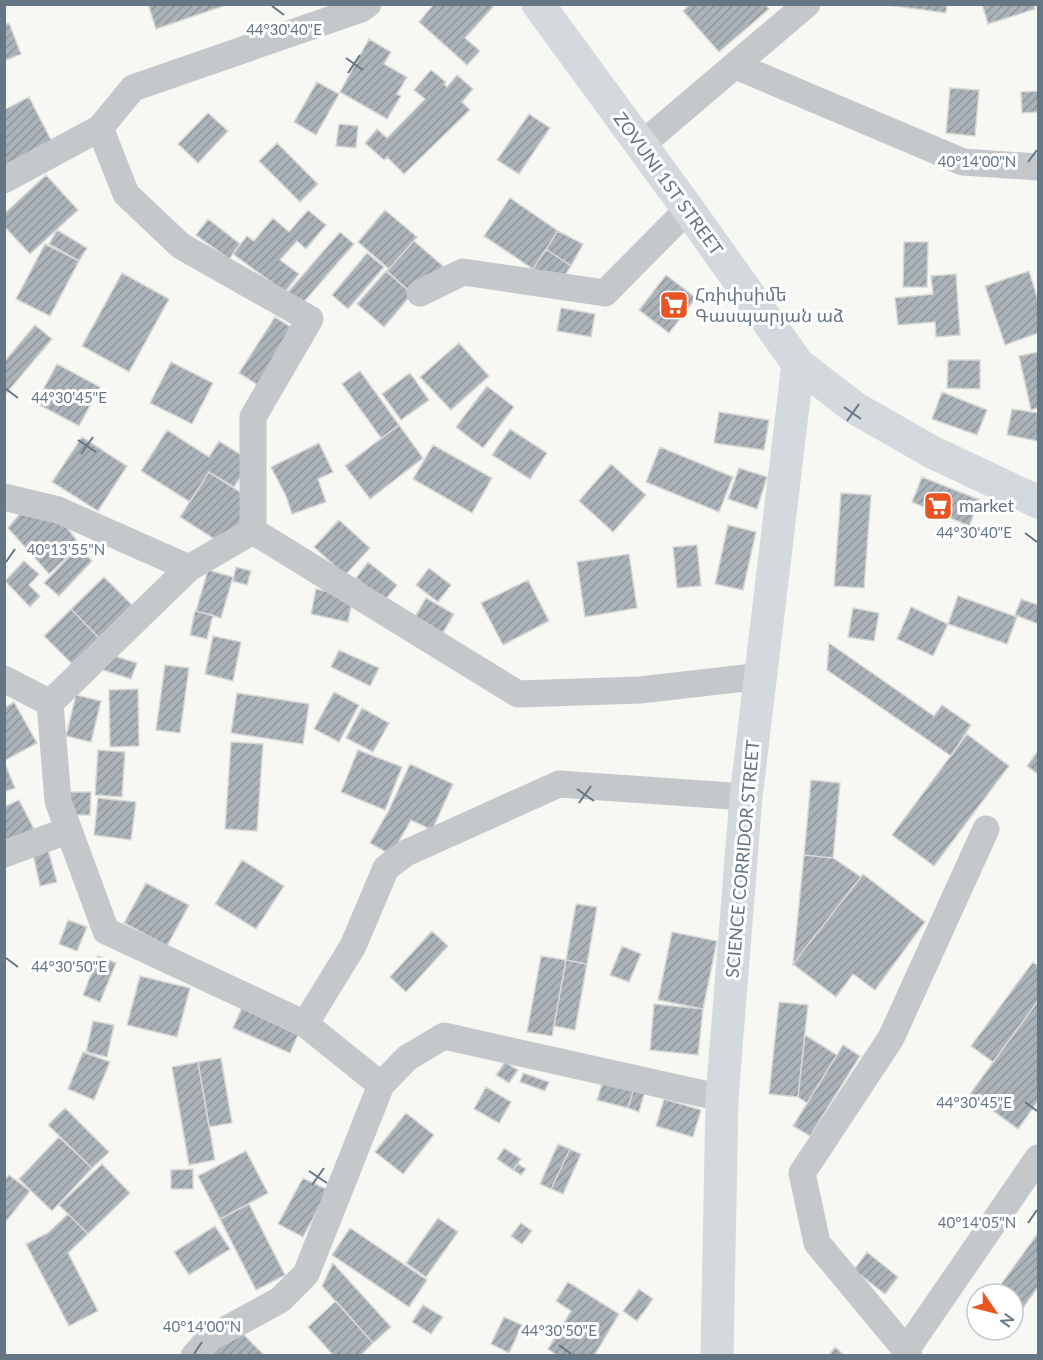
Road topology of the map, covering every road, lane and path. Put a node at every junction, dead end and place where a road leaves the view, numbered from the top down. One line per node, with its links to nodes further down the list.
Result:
1 (368, 4): 5 (street)
2 (538, 4): 6 (main road, ZOVUNI 1ST STREET)
3 (807, 4): 4 (street)
4 (736, 66): 6 (street); 7 (street)
5 (100, 128): 8 (street); 14 (street)
6 (640, 146): 9 (main road, ZOVUNI 1ST STREET)
7 (1038, 167)
8 (4, 180)
9 (688, 209): 10 (street); 11 (main road, ZOVUNI 1ST STREET)
10 (420, 294)
11 (798, 364): 13 (main road, ZOVUNI 1ST STREET); 16 (main road, SCIENCE CORRIDOR STREET)
12 (4, 497): 15 (street)
13 (1038, 502)
14 (253, 531): 15 (street); 16 (street)
15 (189, 568): 18 (street)
16 (762, 676): 19 (main road, SCIENCE CORRIDOR STREET)
17 (4, 679): 18 (street)
18 (50, 703): 21 (street)
19 (746, 797): 23 (street); 25 (main road, SCIENCE CORRIDOR STREET)
20 (986, 829): 27 (street)
21 (69, 830): 22 (street); 23 (street)
22 (4, 854)
23 (305, 1024): 24 (street)
24 (381, 1085): 25 (street); 28 (street)
25 (722, 1098): 29 (main road, SCIENCE CORRIDOR STREET)
26 (1038, 1158): 27 (street)
27 (907, 1353)
28 (194, 1356)
29 (717, 1356)

